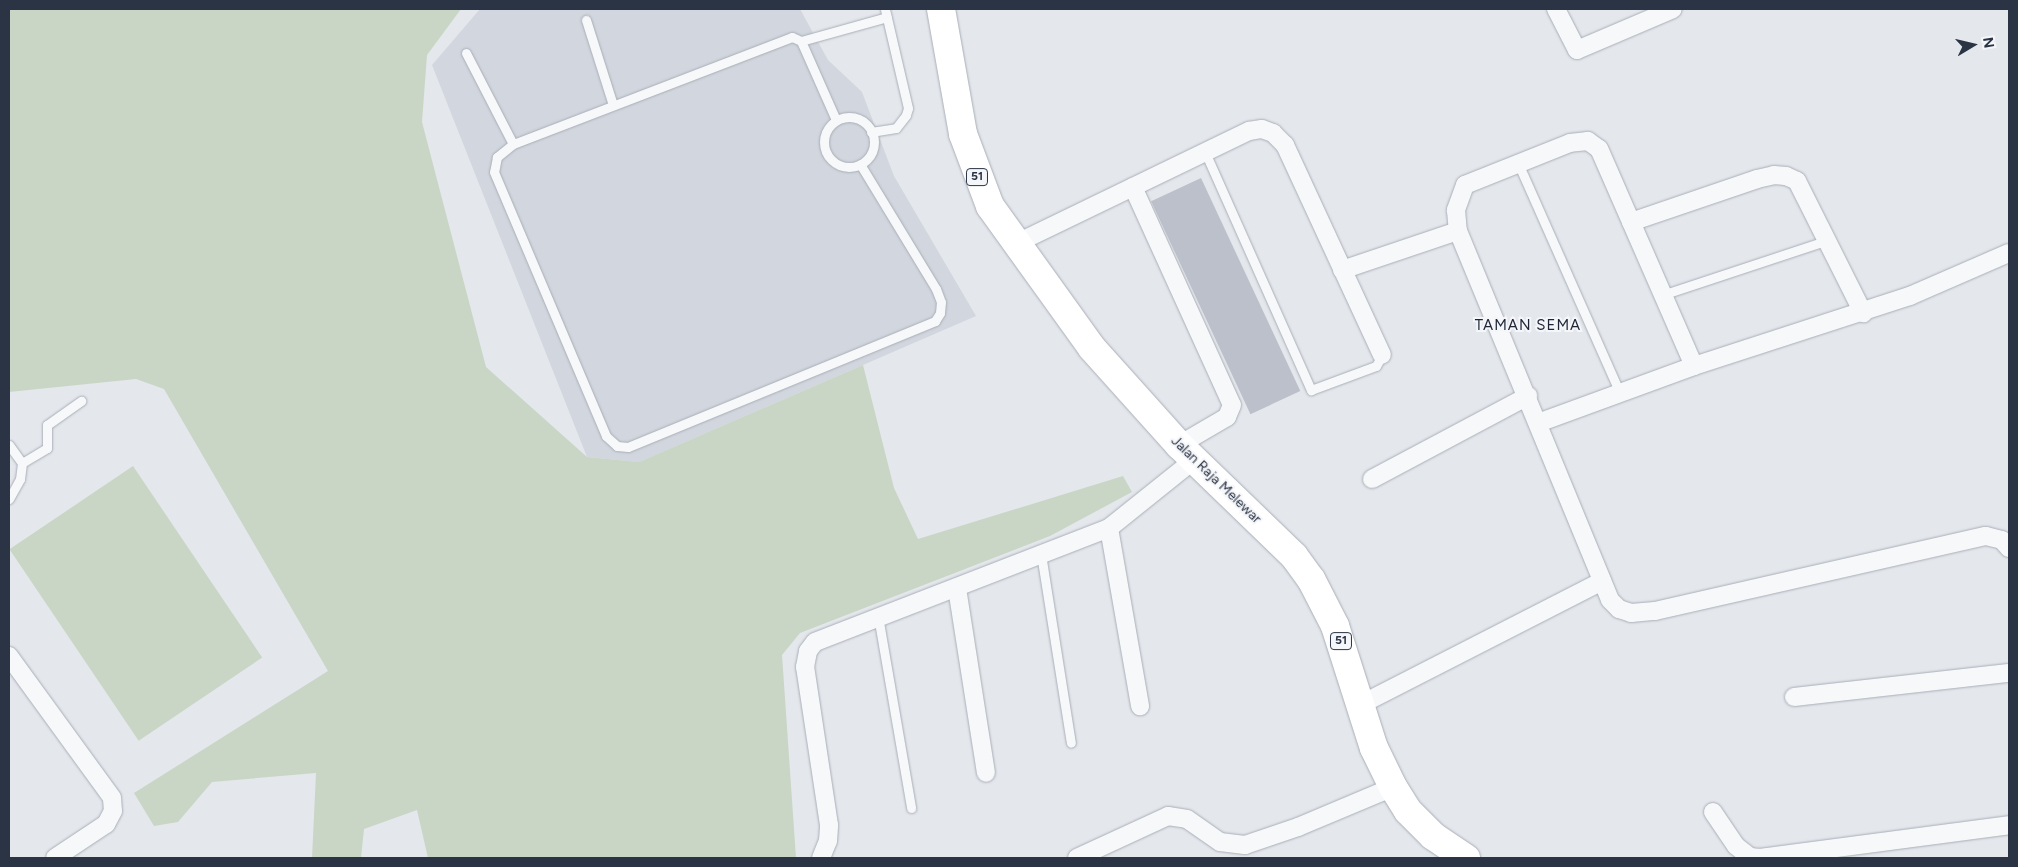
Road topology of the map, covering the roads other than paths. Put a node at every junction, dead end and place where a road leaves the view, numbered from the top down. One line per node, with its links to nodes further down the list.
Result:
1 (941, 9): 9 (highway, Jalan Raja Melewar / 51)
2 (958, 9): 9 (highway, Jalan Raja Melewar / 51)
3 (1556, 9): 4 (street)
4 (1673, 9)
5 (886, 13): 7 (lane); 12 (lane)
6 (586, 20): 10 (lane)
7 (801, 42): 10 (lane); 11 (lane)
8 (466, 54): 13 (lane)
9 (959, 101): 21 (highway, Jalan Raja Melewar / 51)
10 (613, 106): 13 (lane)
11 (836, 120): 12 (lane); 16 (lane)
12 (872, 132): 16 (lane)
13 (513, 144): 16 (lane)
14 (1205, 152): 17 (street); 23 (street); 26 (lane)
15 (1518, 162): 18 (street); 19 (street); 28 (lane)
16 (860, 164)
17 (1133, 187): 21 (street); 33 (street)
18 (1631, 222): 20 (street); 24 (street)
19 (1458, 231): 23 (street); 29 (street)
20 (1828, 240): 24 (lane); 25 (street)
21 (1015, 244): 33 (highway, Jalan Raja Melewar / 51)
22 (2009, 253): 25 (street)
23 (1342, 270): 26 (street)
24 (1662, 296): 27 (street)
25 (1863, 313): 27 (street)
26 (1382, 355)
27 (1694, 366): 28 (street)
28 (1620, 393): 31 (street)
29 (1528, 396): 31 (street); 35 (street)
30 (81, 401): 34 (lane)
31 (1538, 423): 40 (street)
32 (9, 445): 34 (lane)
33 (1186, 452): 37 (street); 46 (highway, Jalan Raja Melewar / 51)
34 (22, 463): 36 (lane)
35 (1372, 478)
36 (9, 499)
37 (1109, 528): 39 (street); 47 (street)
38 (2009, 548): 40 (street)
39 (1041, 554): 41 (street); 48 (lane)
40 (1602, 581): 46 (street)
41 (957, 588): 42 (street); 49 (street)
42 (878, 616): 51 (lane); 55 (street)
43 (9, 656): 54 (street)
44 (2009, 673): 45 (street)
45 (1794, 697)
46 (1360, 705): 50 (highway, Jalan Raja Melewar / 51)
47 (1140, 706)
48 (1071, 743)
49 (986, 773)
50 (1393, 787): 56 (street); 57 (highway, Jalan Raja Melewar / 51)
51 (911, 808)
52 (1713, 812): 53 (street)
53 (2009, 825)
54 (55, 858)
55 (820, 858)
56 (1076, 858)
57 (1466, 858)

